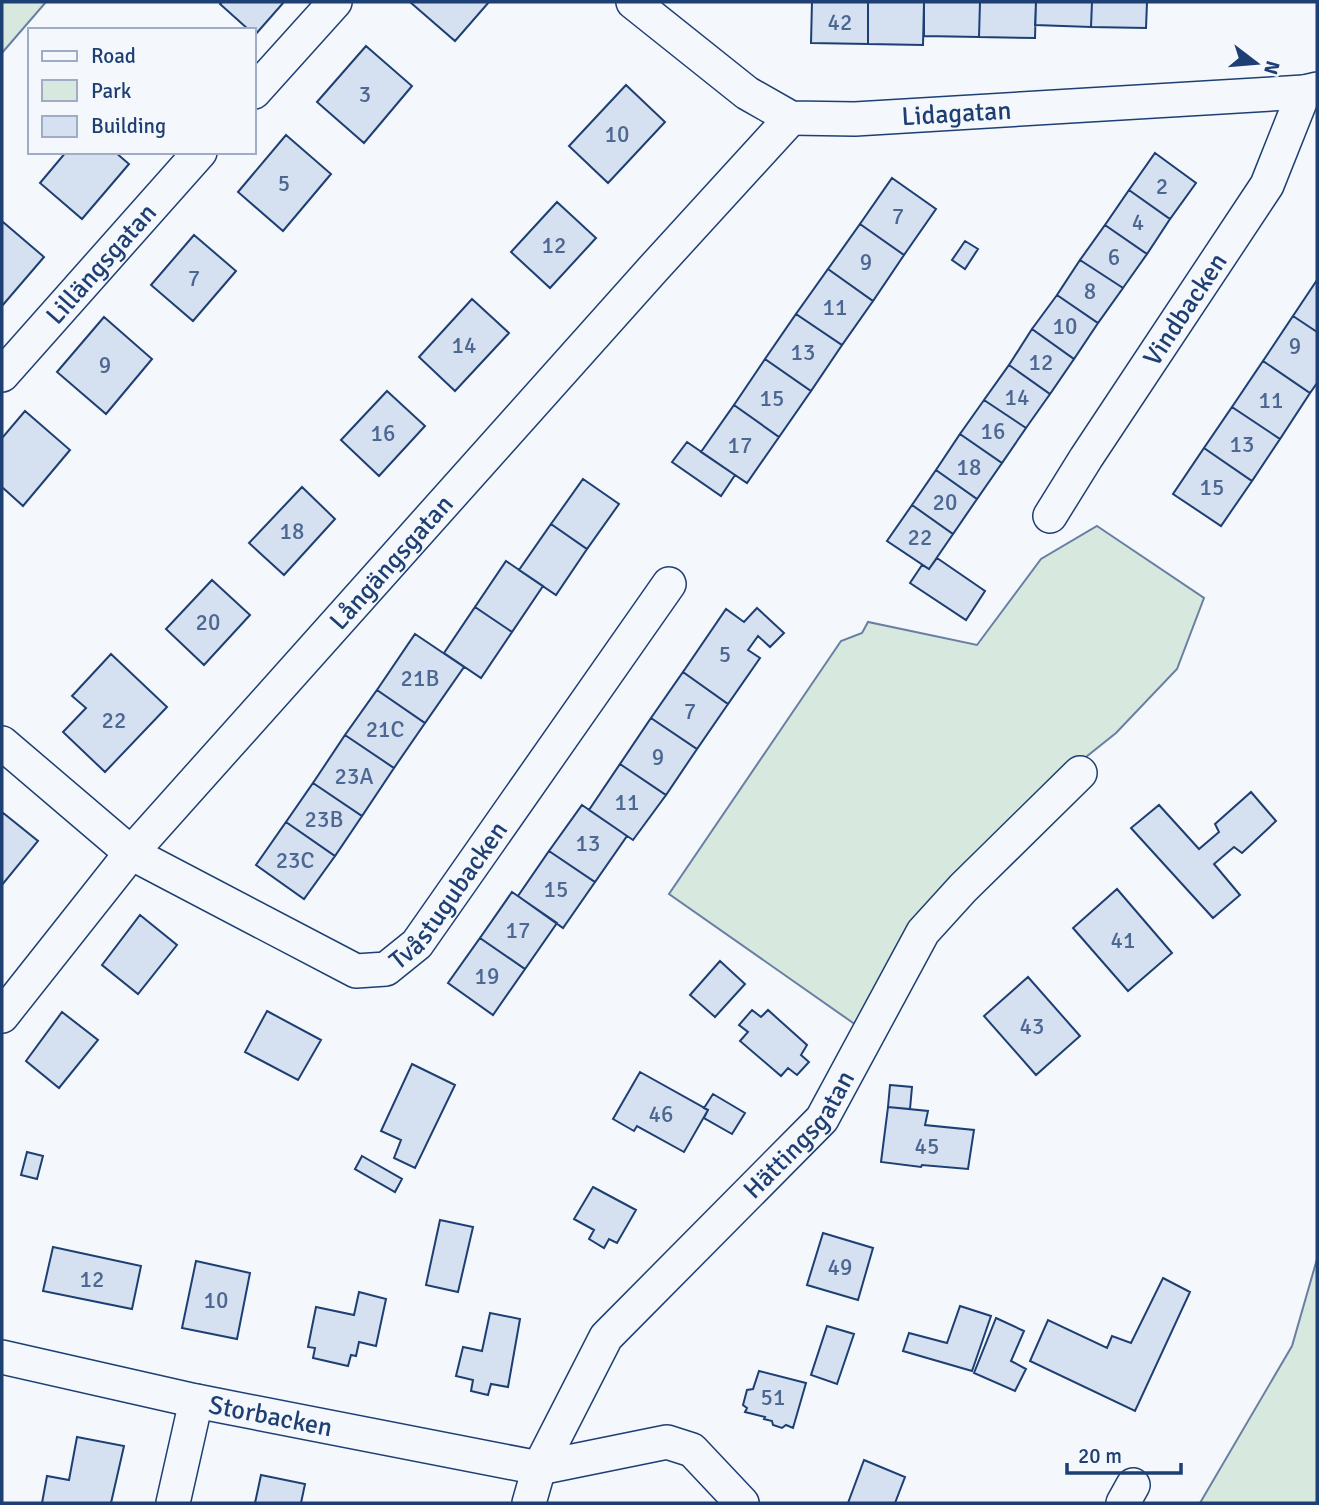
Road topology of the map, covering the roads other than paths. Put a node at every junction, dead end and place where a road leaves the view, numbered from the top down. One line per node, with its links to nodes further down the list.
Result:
1 (335, 2): 3 (street)
2 (633, 2): 5 (street, Lidagatan)
3 (256, 90)
4 (1311, 91): 5 (street, Lidagatan); 8 (street, Vindbacken)
5 (791, 118): 12 (street, Långängsgatan)
6 (198, 154): 7 (street, Lillängsgatan)
7 (2, 375)
8 (1050, 516)
9 (669, 584): 12 (street, Tvåstugubacken)
10 (2, 743): 12 (street, Tvåstugubacken)
11 (1080, 773): 16 (street, Hättingsgatan)
12 (131, 853): 13 (street, Långängsgatan)
13 (2, 1016)
14 (2, 1357): 15 (street, Storbacken)
15 (196, 1401): 16 (street, Storbacken); 17 (street)
16 (540, 1468): 18 (street, Hättingsgatan); 19 (street)
17 (173, 1503)
18 (529, 1503)
19 (742, 1503)

